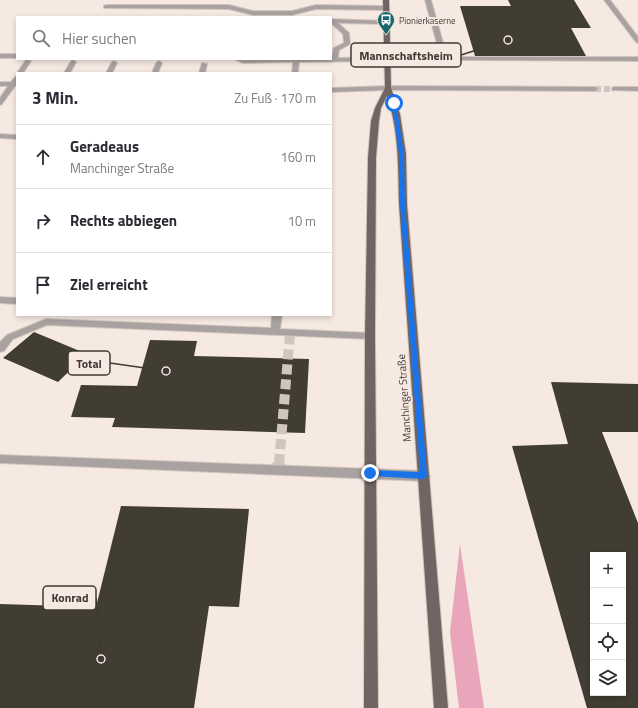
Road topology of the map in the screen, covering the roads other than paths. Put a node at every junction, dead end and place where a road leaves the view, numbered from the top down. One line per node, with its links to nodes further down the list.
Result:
1 (386, 0): 5 (main road, Manchinger Straße)
2 (428, 0): 11 (street)
3 (607, 0): 8 (street)
4 (106, 7): 5 (street)
5 (385, 8): 7 (main road, Manchinger Straße)
6 (332, 21): 7 (street); 14 (street)
7 (385, 22): 15 (main road, Manchinger Straße)
8 (638, 41)
9 (0, 56): 10 (street)
10 (16, 56)
11 (638, 59)
12 (267, 60): 13 (street)
13 (296, 60): 14 (street); 26 (street)
14 (335, 60): 15 (street)
15 (388, 60): 29 (main road, Manchinger Straße)
16 (28, 61): 21 (street)
17 (73, 62): 22 (street)
18 (114, 63): 23 (street)
19 (159, 63): 24 (street)
20 (204, 64): 25 (street)
21 (21, 72)
22 (68, 72)
23 (110, 72)
24 (155, 72)
25 (202, 72)
26 (295, 72)
27 (16, 82): 28 (street); 34 (street)
28 (0, 84)
29 (388, 88): 30 (street); 33 (street); 41 (main road, Manchinger Straße); 45 (main road, Manchinger Straße)
30 (595, 89)
31 (614, 89): 32 (street)
32 (638, 89)
33 (332, 90)
34 (0, 103)
35 (0, 136): 36 (street)
36 (16, 137)
37 (0, 300): 38 (street)
38 (16, 301)
39 (277, 316): 40 (street)
40 (275, 333): 41 (street); 42 (street)
41 (370, 336): 44 (main road, Manchinger Straße)
42 (0, 350)
43 (0, 459): 44 (street)
44 (370, 473): 45 (street); 46 (main road, Manchinger Straße)
45 (424, 476): 47 (main road, Manchinger Straße)
46 (370, 708)
47 (441, 708)

